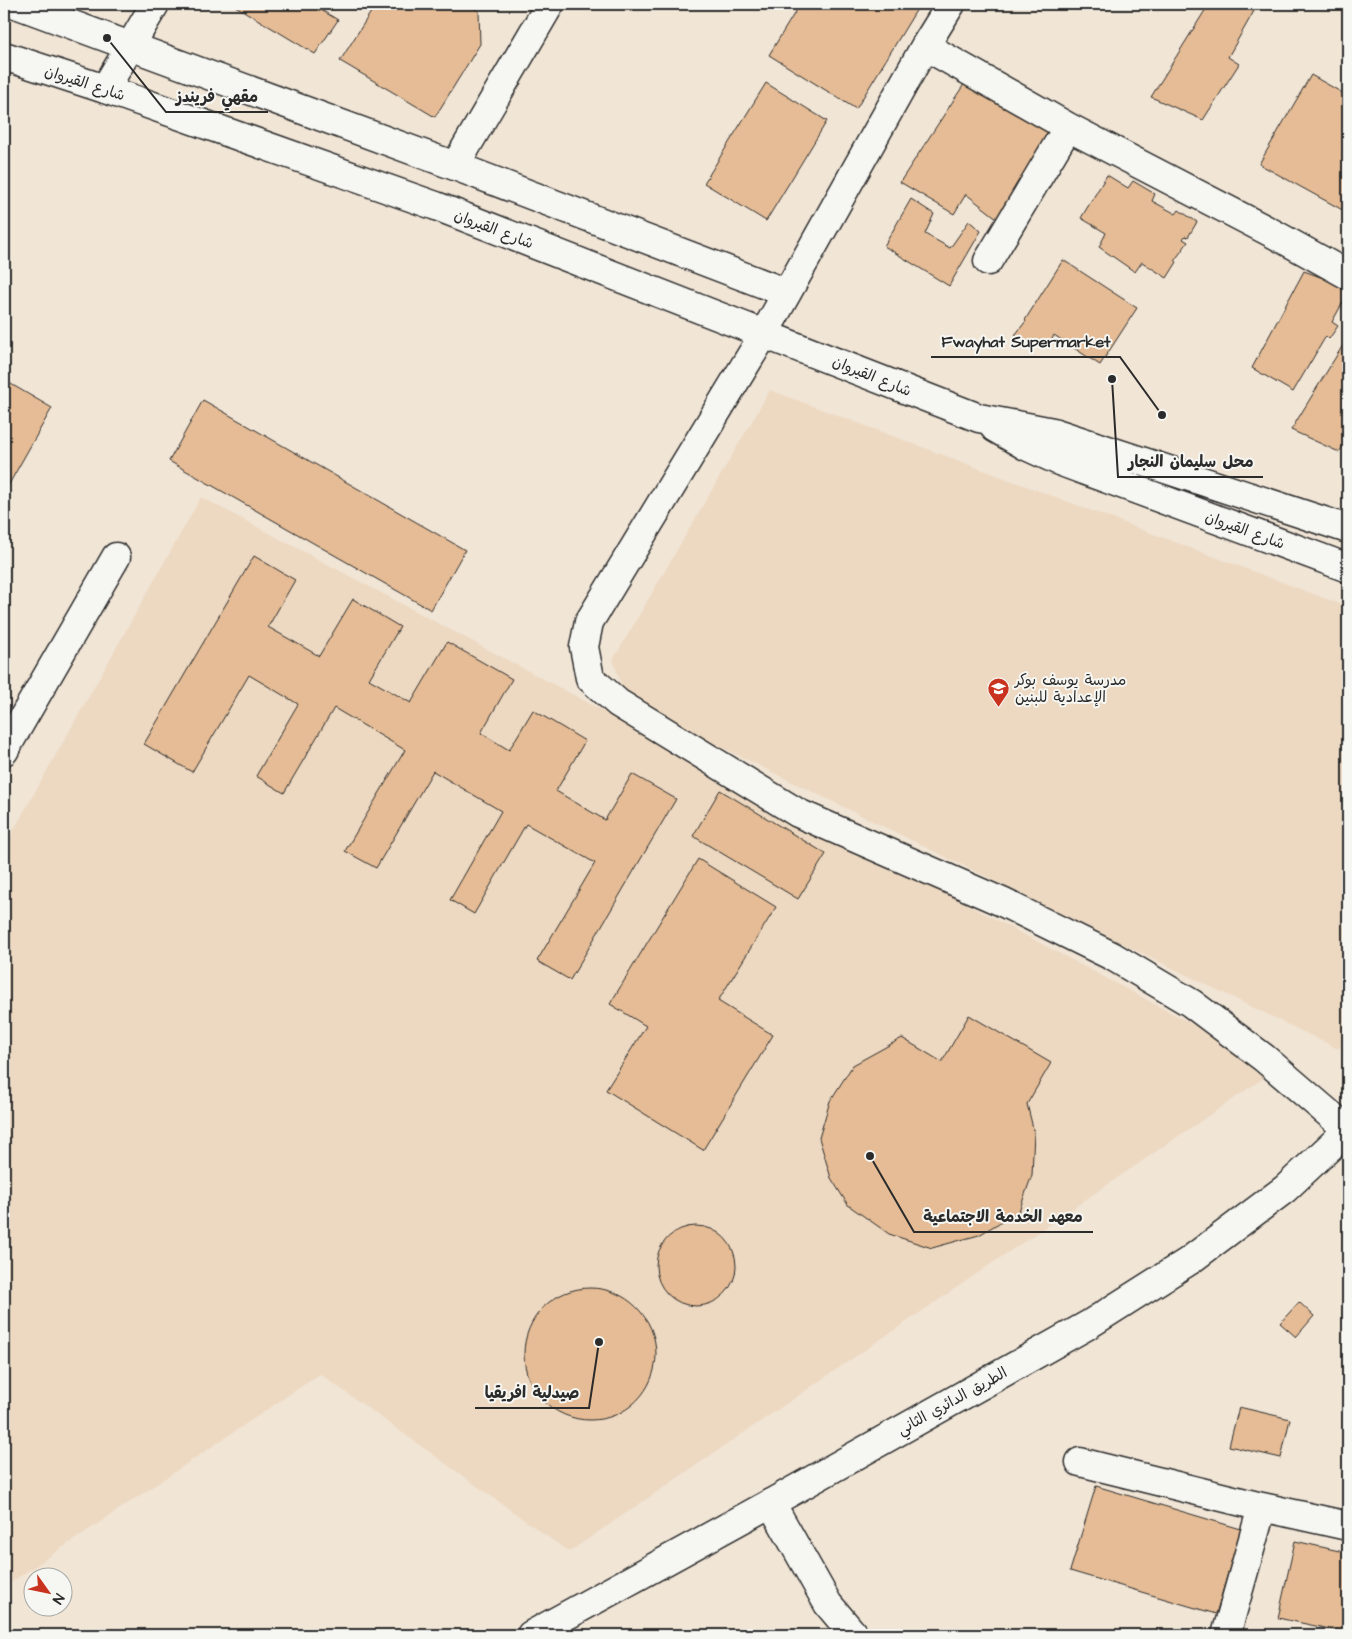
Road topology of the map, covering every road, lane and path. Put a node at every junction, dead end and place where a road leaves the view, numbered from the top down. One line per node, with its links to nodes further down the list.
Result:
1 (16, 4): 5 (street)
2 (155, 4): 5 (street)
3 (550, 4): 10 (street)
4 (951, 4): 6 (street)
5 (130, 46): 8 (street); 10 (street)
6 (925, 46): 9 (street); 13 (street)
7 (4, 56): 8 (street, شارع القيروان)
8 (105, 88): 14 (street, شارع القيروان)
9 (1068, 127): 11 (street); 12 (street)
10 (454, 166): 13 (street)
11 (988, 261)
12 (1348, 275)
13 (787, 293): 14 (street)
14 (764, 334): 15 (street, شارع القيروان); 20 (street)
15 (979, 418): 16 (street, شارع القيروان); 18 (street, شارع القيروان)
16 (1348, 529)
17 (116, 557): 19 (street)
18 (1348, 568)
19 (4, 751)
20 (1348, 1130): 22 (street, الطريق الدائري الثاني)
21 (1080, 1462): 23 (street)
22 (771, 1503): 25 (street, الطريق الدائري الثاني); 26 (street)
23 (1262, 1507): 24 (street); 27 (street)
24 (1348, 1526)
25 (531, 1635)
26 (854, 1635)
27 (1226, 1635)

